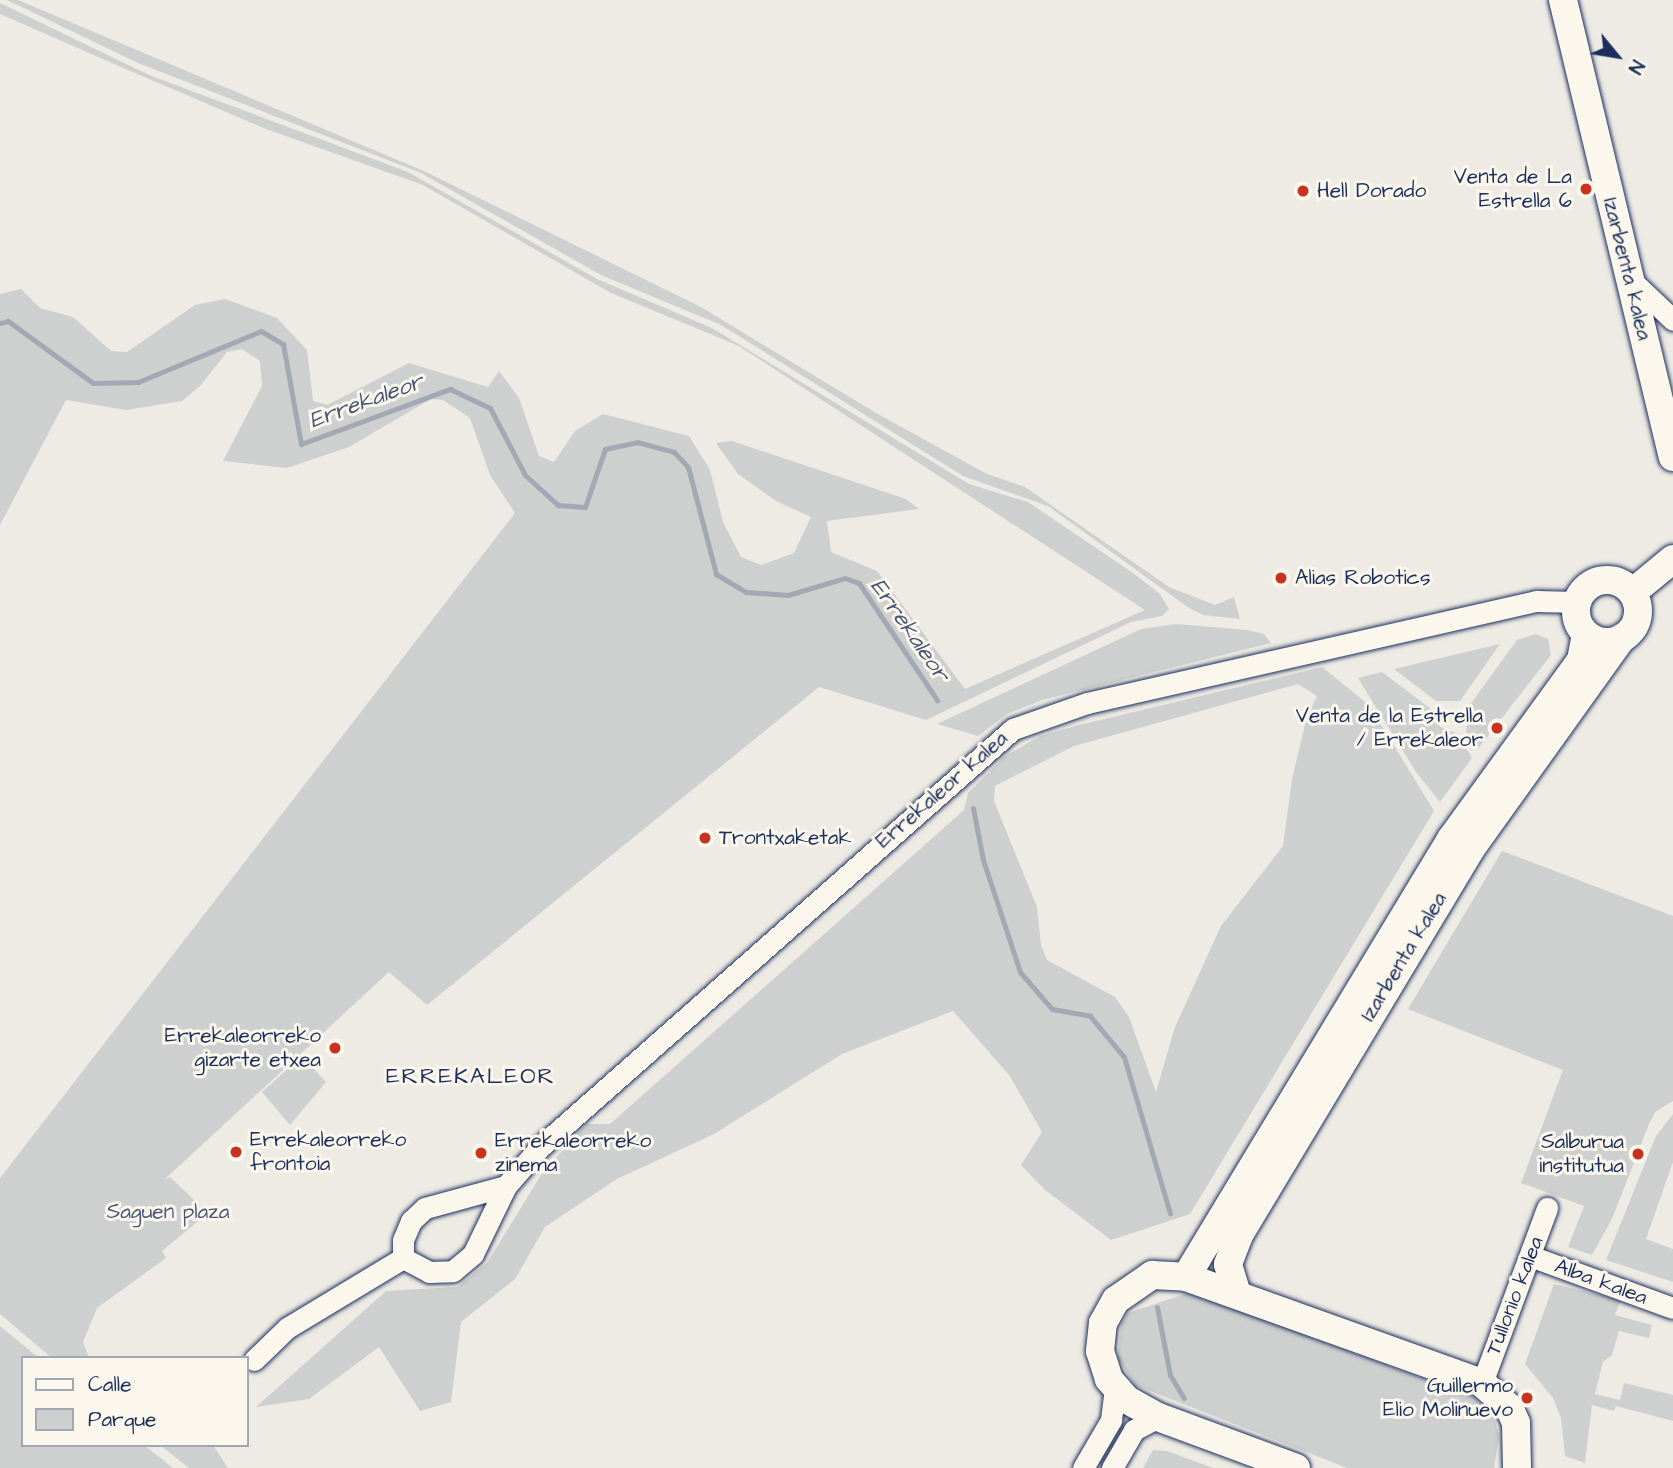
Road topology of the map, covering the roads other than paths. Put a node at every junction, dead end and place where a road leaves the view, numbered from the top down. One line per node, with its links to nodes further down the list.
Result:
1 (1563, 0): 2 (main road, Izarbenta kalea)
2 (1630, 279): 3 (street); 4 (main road, Izarbenta kalea)
3 (1673, 320)
4 (1673, 456)
5 (1673, 559): 6 (main road)
6 (1633, 592): 7 (main road); 9 (main road)
7 (1577, 602): 8 (main road); 10 (street, Errekaleor kalea)
8 (1586, 634): 9 (main road); 14 (main road, Izarbenta kalea)
9 (1622, 638): 15 (main road, Izarbenta kalea)
10 (506, 1186): 13 (street); 13 (street, Errekaleor kalea)
11 (1547, 1209): 12 (street, Tullonio kalea)
12 (1530, 1256): 16 (street, Alba kalea); 18 (street, Tullonio kalea)
13 (403, 1258): 17 (street)
14 (1186, 1277): 15 (main road); 19 (main road)
15 (1237, 1294): 18 (main road)
16 (1673, 1308)
17 (254, 1360)
18 (1482, 1383): 24 (main road)
19 (1115, 1389): 20 (main road); 21 (street)
20 (1158, 1417): 22 (street); 23 (main road)
21 (1083, 1468)
22 (1112, 1468)
23 (1296, 1468)
24 (1517, 1468)

